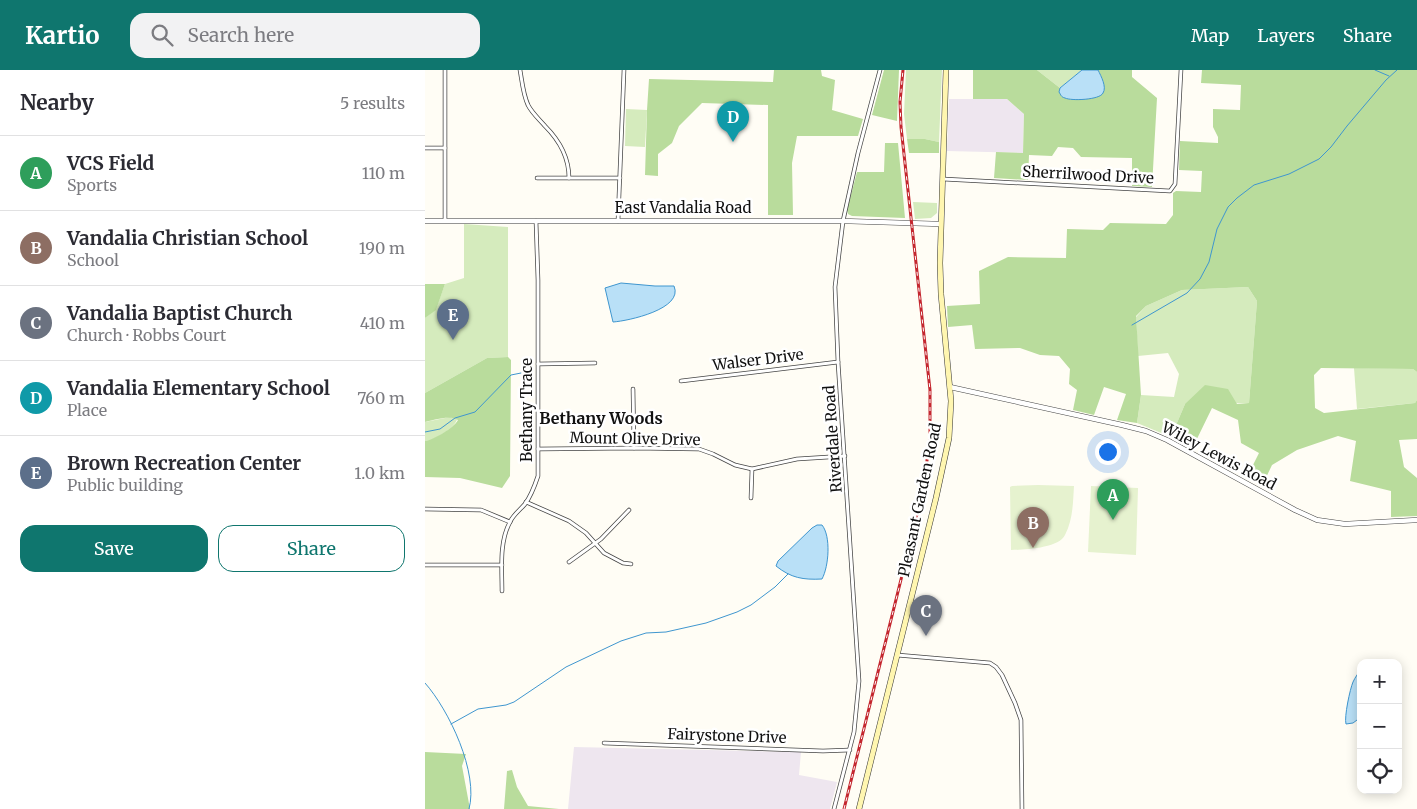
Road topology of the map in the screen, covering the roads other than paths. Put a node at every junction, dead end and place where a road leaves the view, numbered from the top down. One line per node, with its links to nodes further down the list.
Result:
1 (445, 70): 8 (street)
2 (520, 70): 10 (street)
3 (624, 70): 11 (street)
4 (881, 70): 17 (street, Riverdale Road)
5 (946, 70): 12 (main road, Pleasant Garden Road)
6 (1181, 70): 12 (street, Sherrilwood Drive)
7 (425, 148): 8 (street)
8 (445, 148): 14 (street)
9 (537, 178): 10 (street)
10 (569, 178): 11 (street)
11 (619, 178): 16 (street)
12 (943, 180): 18 (main road, Pleasant Garden Road)
13 (425, 220): 14 (street, East Vandalia Road)
14 (445, 220): 15 (street, East Vandalia Road)
15 (536, 220): 16 (street, East Vandalia Road); 21 (street, Bethany Trace)
16 (618, 220): 17 (street, East Vandalia Road)
17 (843, 220): 18 (street, East Vandalia Road); 19 (street, Riverdale Road)
18 (941, 224): 23 (main road, Pleasant Garden Road)
19 (838, 362): 22 (street, Walser Drive); 27 (street, Riverdale Road)
20 (595, 363): 21 (street)
21 (538, 364): 26 (street, Bethany Trace)
22 (681, 381)
23 (950, 387): 33 (street, Wiley Lewis Road); 41 (main road, Pleasant Garden Road)
24 (633, 389): 25 (street)
25 (634, 448): 26 (street, Mount Olive Drive); 28 (street, Mount Olive Drive)
26 (538, 449): 30 (street, Bethany Trace)
27 (845, 456): 28 (street, Mount Olive Drive); 43 (street, Riverdale Road)
28 (752, 469): 29 (street)
29 (751, 498)
30 (526, 502): 34 (street, Bethany Trace); 35 (street)
31 (425, 509): 34 (street)
32 (629, 510): 35 (street)
33 (1417, 520)
34 (510, 522): 39 (street, Bethany Trace)
35 (595, 544): 36 (street); 37 (street)
36 (569, 562)
37 (631, 564)
38 (425, 565): 39 (street)
39 (502, 565): 40 (street, Bethany Trace)
40 (502, 591)
41 (897, 655): 45 (main road, Pleasant Garden Road); 46 (street)
42 (604, 743): 43 (street, Fairystone Drive)
43 (850, 750): 44 (street, Riverdale Road)
44 (834, 809)
45 (859, 809)
46 (1022, 809)

